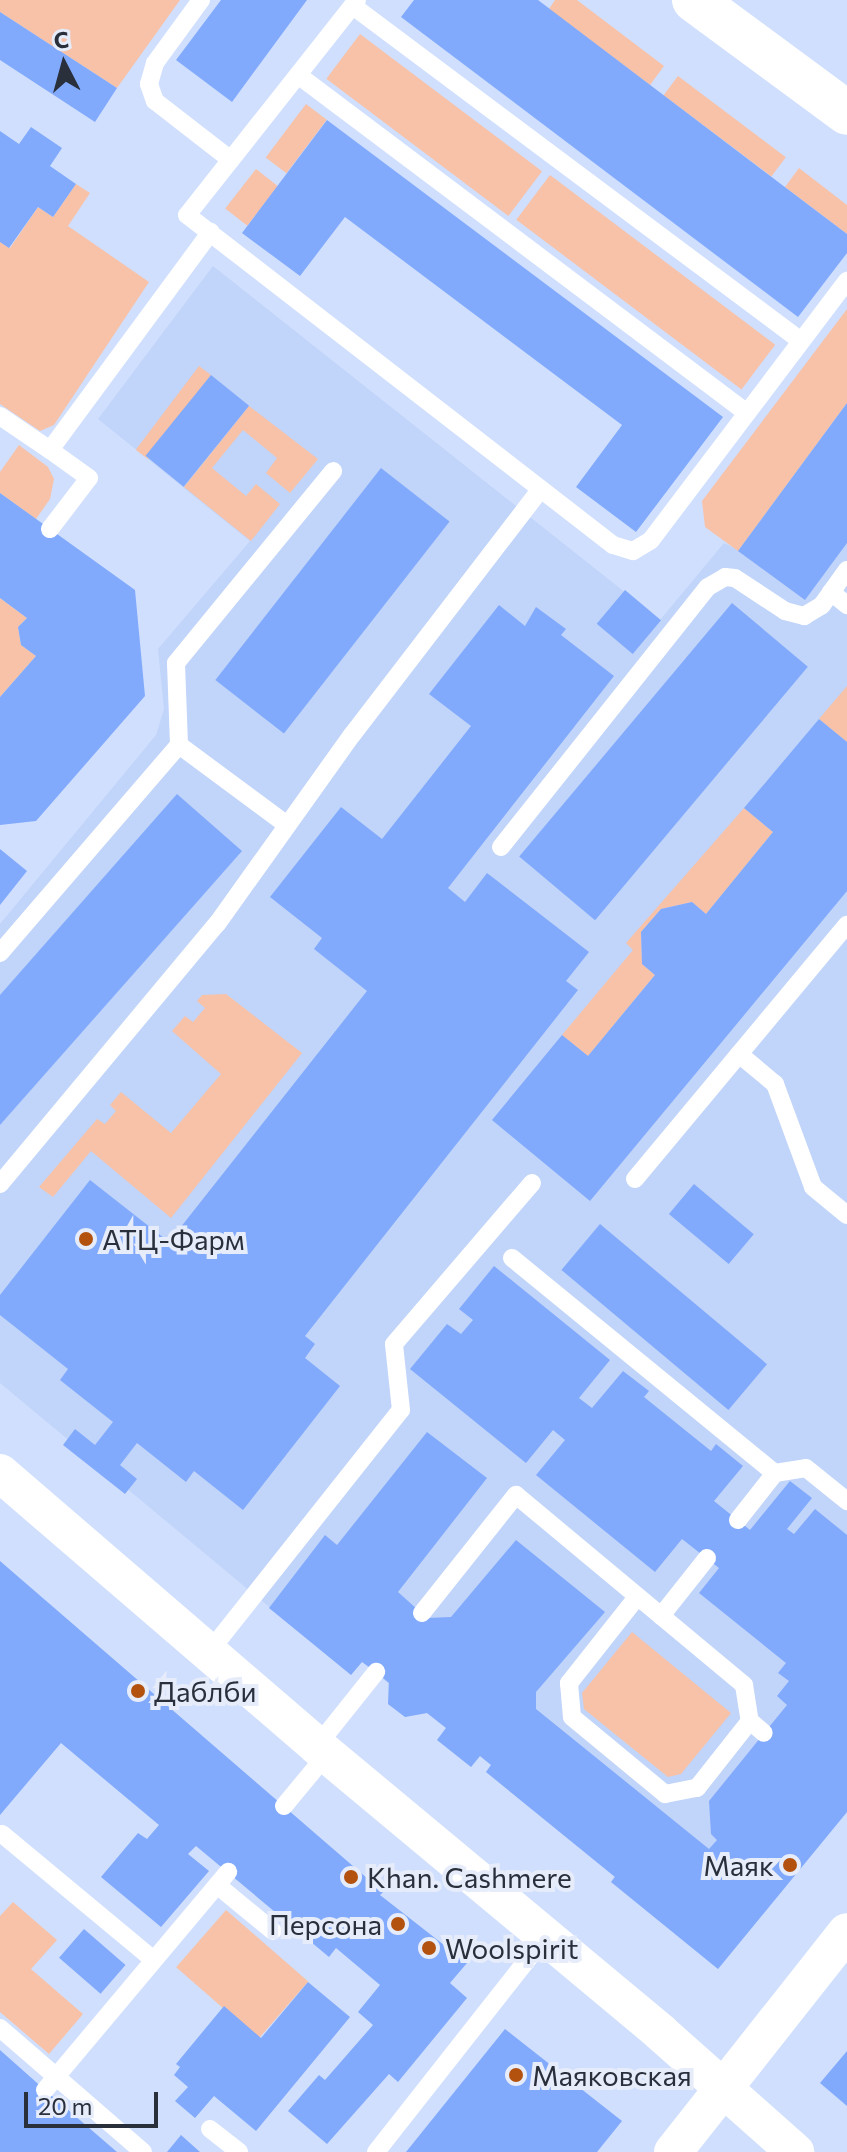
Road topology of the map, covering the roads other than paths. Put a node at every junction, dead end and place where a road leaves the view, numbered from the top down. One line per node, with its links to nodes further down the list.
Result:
1 (201, 0): 6 (lane)
2 (694, 0): 5 (street)
3 (355, 3): 4 (lane); 9 (lane)
4 (298, 75): 6 (lane); 10 (lane)
5 (847, 113)
6 (231, 160): 7 (lane)
7 (211, 232): 12 (lane); 14 (lane)
8 (847, 281): 9 (lane)
9 (801, 341): 10 (lane)
10 (747, 413): 14 (lane)
11 (0, 416): 12 (lane)
12 (50, 450): 15 (lane)
13 (333, 471): 19 (lane)
14 (541, 489): 20 (lane)
15 (50, 529)
16 (847, 570): 17 (lane)
17 (831, 592): 18 (lane); 21 (lane)
18 (847, 605)
19 (179, 745): 20 (lane); 23 (lane)
20 (287, 825): 27 (lane)
21 (501, 847)
22 (847, 925): 24 (lane)
23 (0, 953)
24 (739, 1054): 25 (lane); 28 (lane)
25 (635, 1179)
26 (532, 1183): 38 (lane)
27 (0, 1184)
28 (847, 1215)
29 (512, 1258): 30 (lane)
30 (775, 1473): 32 (lane); 33 (lane)
31 (3, 1480): 38 (street)
32 (847, 1501)
33 (738, 1520)
34 (707, 1558): 37 (lane)
35 (637, 1597): 36 (lane); 37 (lane); 37 (lane)
36 (422, 1613)
37 (661, 1616)
38 (209, 1652): 40 (street)
39 (376, 1672): 40 (lane)
40 (322, 1750): 41 (lane); 45 (street)
41 (284, 1806)
42 (2, 1834): 46 (lane)
43 (273, 1931): 46 (lane)
44 (847, 1932): 49 (street)
45 (546, 1936): 49 (street); 53 (lane)
46 (154, 1960): 48 (lane)
47 (0, 2028): 48 (lane)
48 (51, 2083): 51 (lane)
49 (724, 2090): 54 (street); 55 (street)
50 (210, 2129): 52 (lane)
51 (143, 2152)
52 (239, 2152)
53 (376, 2152)
54 (673, 2152)
55 (795, 2152)

